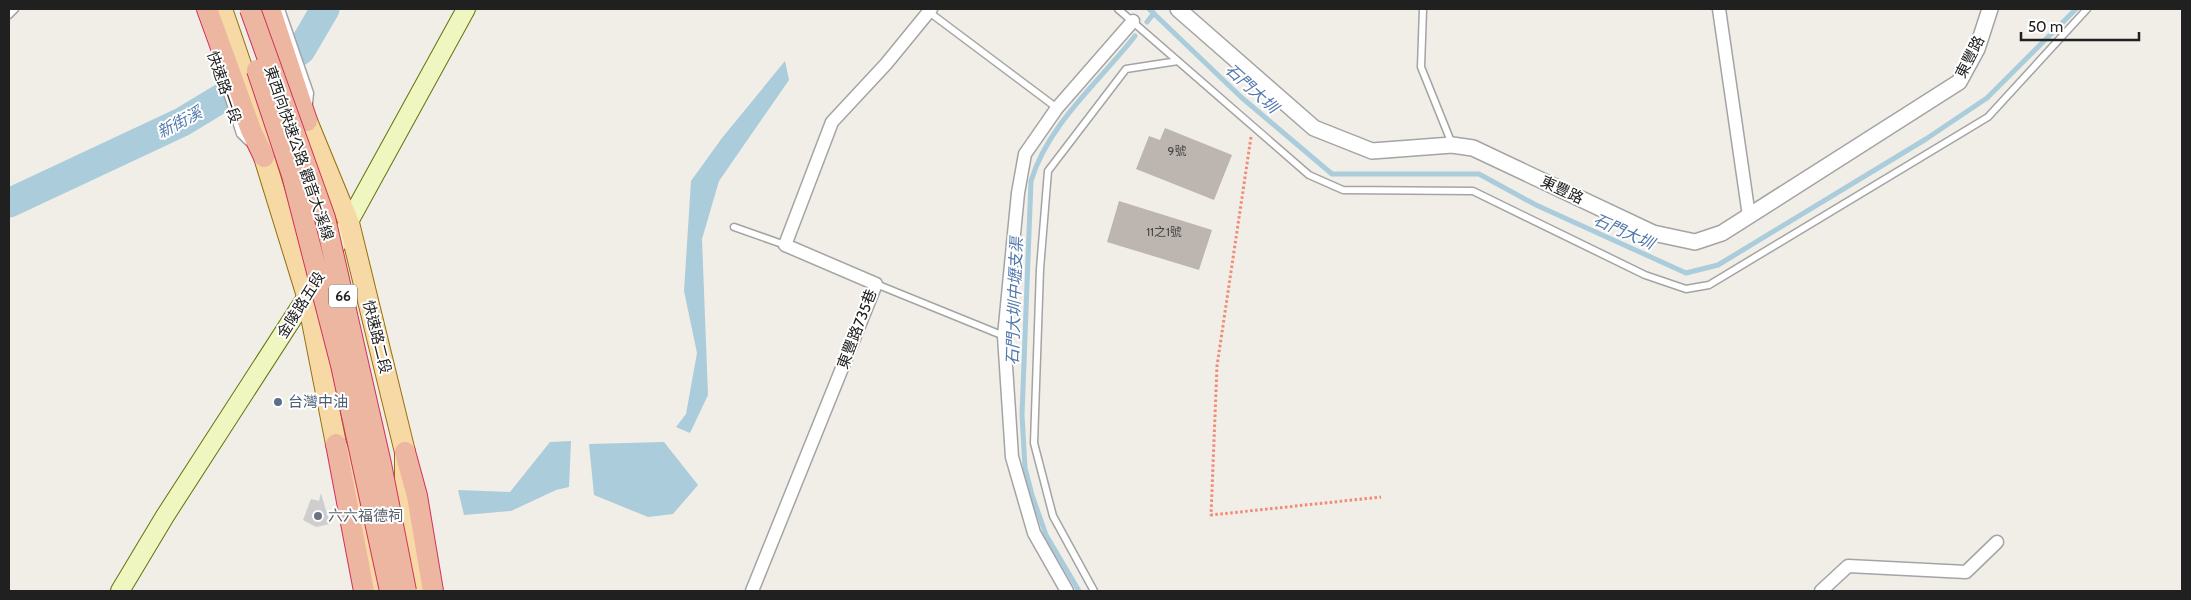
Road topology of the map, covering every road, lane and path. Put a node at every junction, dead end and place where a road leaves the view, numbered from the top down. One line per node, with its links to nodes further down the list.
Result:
1 (15, 9): 17 (lane)
2 (207, 9): 21 (highway)
3 (222, 9): 21 (main road, 快速路一段)
4 (237, 9): 43 (highway, 東西向快速公路 觀音大溪線 / 66, bridge)
5 (250, 9): 44 (highway, 東西向快速公路 觀音大溪線 / 66, bridge)
6 (260, 9): 19 (main road)
7 (270, 9): 19 (highway)
8 (281, 9): 19 (lane)
9 (466, 9): 28 (main road, 金陵路五段)
10 (1118, 9): 18 (lane)
11 (1178, 9): 25 (street, 東豐路)
12 (1423, 9): 25 (lane)
13 (1719, 9): 27 (street)
14 (1990, 9): 27 (street, 東豐路)
15 (2087, 9): 24 (lane)
16 (930, 10): 22 (lane); 30 (street)
17 (9, 15)
18 (1133, 22): 20 (lane); 22 (street)
19 (282, 43): 23 (highway)
20 (1178, 60): 24 (lane); 49 (lane)
21 (229, 75): 26 (highway)
22 (1057, 108): 33 (street)
23 (307, 121): 28 (main road, 66)
24 (1252, 126): 37 (path)
25 (1452, 145): 27 (street, 東豐路)
26 (264, 157): 32 (main road, 66)
27 (1749, 216)
28 (350, 223): 32 (main road, 金陵路五段); 35 (main road, 快速路二段 / 66)
29 (734, 227): 30 (lane)
30 (785, 244): 31 (street, 東豐路735巷)
31 (876, 284): 33 (lane); 39 (street, 東豐路735巷)
32 (307, 296): 34 (main road, 66); 40 (main road, 金陵路五段)
33 (1004, 336): 48 (street)
34 (336, 444): 36 (lane); 41 (highway); 42 (main road, 66)
35 (405, 452): 45 (main road, 快速路二段 / 66); 46 (highway); 47 (lane, 快速路二段)
36 (338, 493)
37 (1381, 497)
38 (1997, 542): 50 (street)
39 (756, 590)
40 (120, 591)
41 (364, 591)
42 (375, 591)
43 (390, 591)
44 (406, 591)
45 (423, 591)
46 (433, 591)
47 (440, 591)
48 (1067, 591)
49 (1094, 591)
50 (1821, 591)

